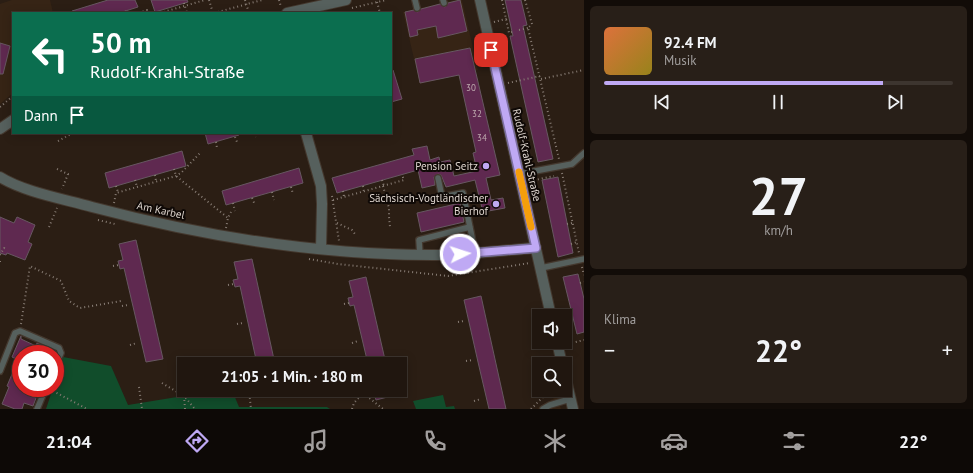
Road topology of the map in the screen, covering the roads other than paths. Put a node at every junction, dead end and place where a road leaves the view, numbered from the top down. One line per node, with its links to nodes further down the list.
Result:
1 (415, 0): 4 (lane)
2 (480, 0): 10 (street, Rudolf-Krahl-Straße)
3 (348, 4): 5 (street)
4 (417, 8)
5 (294, 12)
6 (12, 121): 7 (street)
7 (0, 129)
8 (306, 134): 14 (street)
9 (584, 153): 10 (lane)
10 (519, 174): 15 (street, Rudolf-Krahl-Straße)
11 (0, 178): 14 (street, Am Karbel)
12 (438, 178): 13 (lane)
13 (470, 227): 16 (lane); 17 (lane)
14 (321, 248): 17 (street, Am Karbel)
15 (536, 248): 16 (street, Am Karbel); 19 (street, Rudolf-Krahl-Straße)
16 (475, 252): 17 (street, Am Karbel)
17 (420, 254)
18 (582, 259): 19 (lane)
19 (540, 264): 20 (street, Rudolf-Krahl-Straße)
20 (550, 309)
21 (52, 345): 22 (lane)
22 (0, 371)
23 (43, 397): 26 (lane)
24 (572, 404): 25 (lane)
25 (550, 407): 27 (lane)
26 (38, 409)
27 (543, 409)

